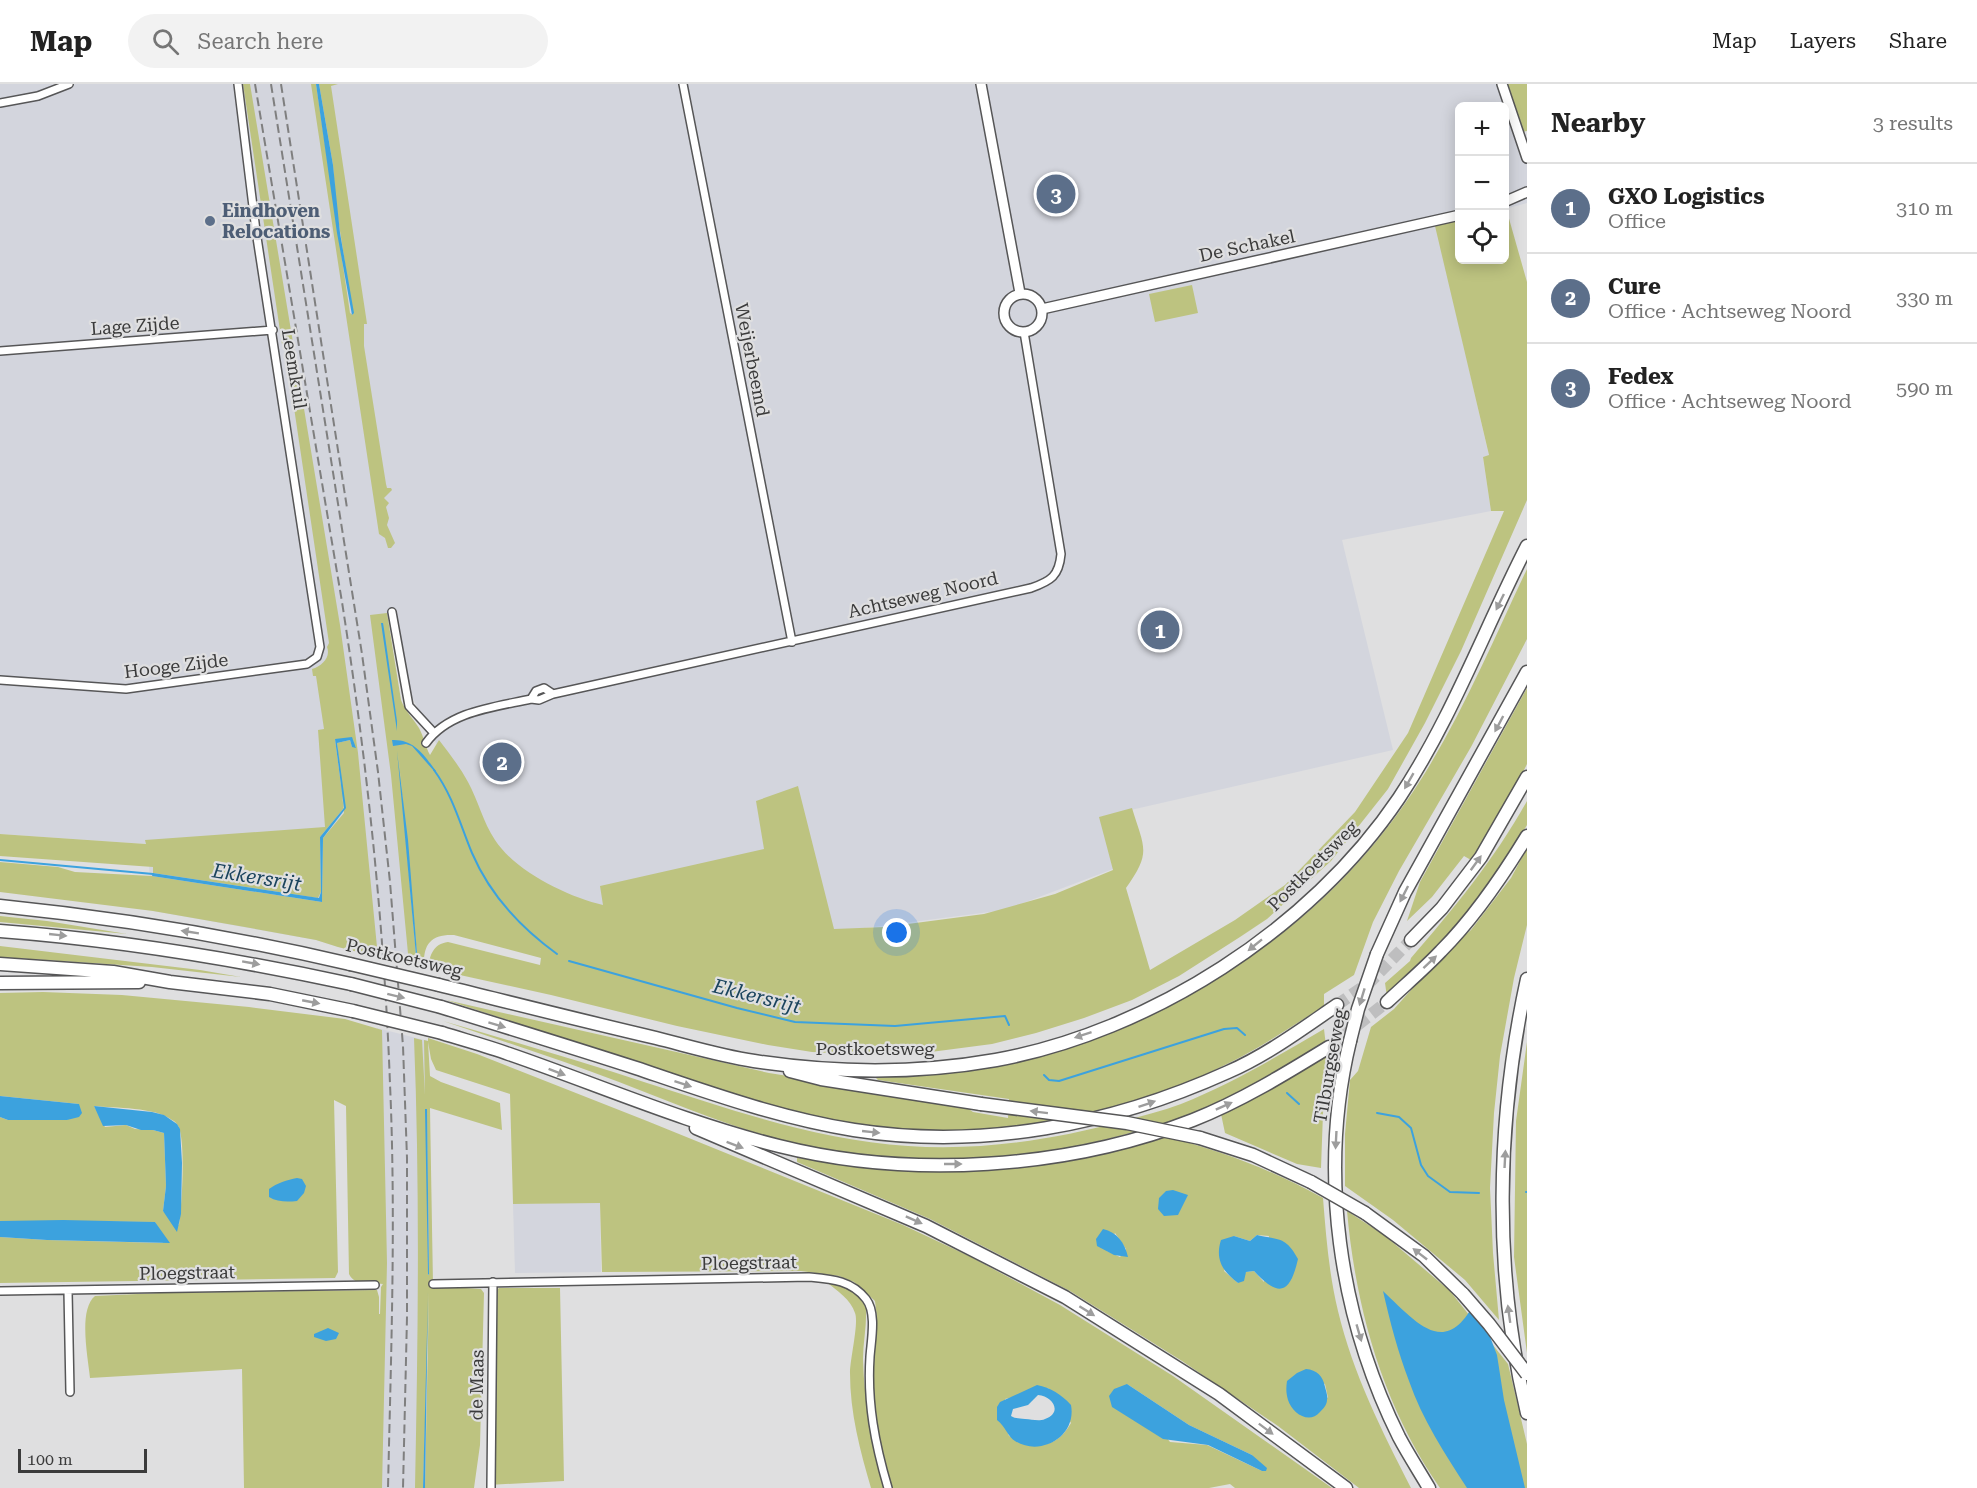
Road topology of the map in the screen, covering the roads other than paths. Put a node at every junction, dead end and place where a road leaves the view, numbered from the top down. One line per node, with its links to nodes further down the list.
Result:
1 (69, 84): 6 (street)
2 (238, 84): 13 (street, Leemkuil)
3 (682, 84): 18 (street, Weijerbeemd)
4 (981, 84): 11 (street)
5 (1502, 84): 7 (street)
6 (0, 103)
7 (1527, 158)
8 (1527, 192): 9 (street)
9 (1509, 200)
10 (1455, 216): 12 (street, De Schakel)
11 (1020, 293): 12 (street); 14 (street)
12 (1042, 309): 14 (street)
13 (273, 330): 15 (street, Lage Zijde); 19 (street, Leemkuil)
14 (1024, 332): 18 (street, Achtseweg Noord)
15 (0, 351)
16 (1526, 547): 36 (highway, Postkoetsweg, one-way to 36)
17 (392, 612): 22 (street)
18 (792, 642): 22 (street, Achtseweg Noord)
19 (318, 657): 21 (street, Hooge Zijde)
20 (1527, 672): 51 (highway, Tilburgseweg, one-way to 51, bridge)
21 (0, 680)
22 (434, 733): 23 (street, Achtseweg Noord)
23 (426, 743)
24 (1527, 777): 28 (highway, one-way to 24)
25 (1527, 836): 33 (highway, one-way to 25)
26 (0, 906): 36 (highway, Postkoetsweg, one-way to 26, bridge)
27 (0, 931): 34 (highway, Postkoetsweg, one-way to 34, bridge)
28 (1412, 940)
29 (0, 964): 31 (highway)
30 (1527, 979): 47 (highway, one-way to 30)
31 (170, 982): 32 (highway); 37 (highway, one-way to 37, bridge)
32 (0, 983)
33 (1387, 1002)
34 (1337, 1005)
35 (1329, 1047): 37 (highway, one-way to 35)
36 (752, 1061): 45 (highway, one-way to 36, bridge)
37 (663, 1112): 50 (highway, one-way to 50)
38 (346, 1274): 41 (street)
39 (493, 1282): 40 (street, Ploegstraat); 48 (street, de Maas); 49 (street, Ploegstraat)
40 (433, 1284)
41 (346, 1285): 42 (street, Ploegstraat); 44 (street, Ploegstraat)
42 (375, 1285)
43 (0, 1291): 44 (street, Ploegstraat)
44 (68, 1291): 46 (street)
45 (1527, 1374)
46 (70, 1392)
47 (1527, 1413)
48 (491, 1488)
49 (888, 1488)
50 (1346, 1488)
51 (1429, 1488)

